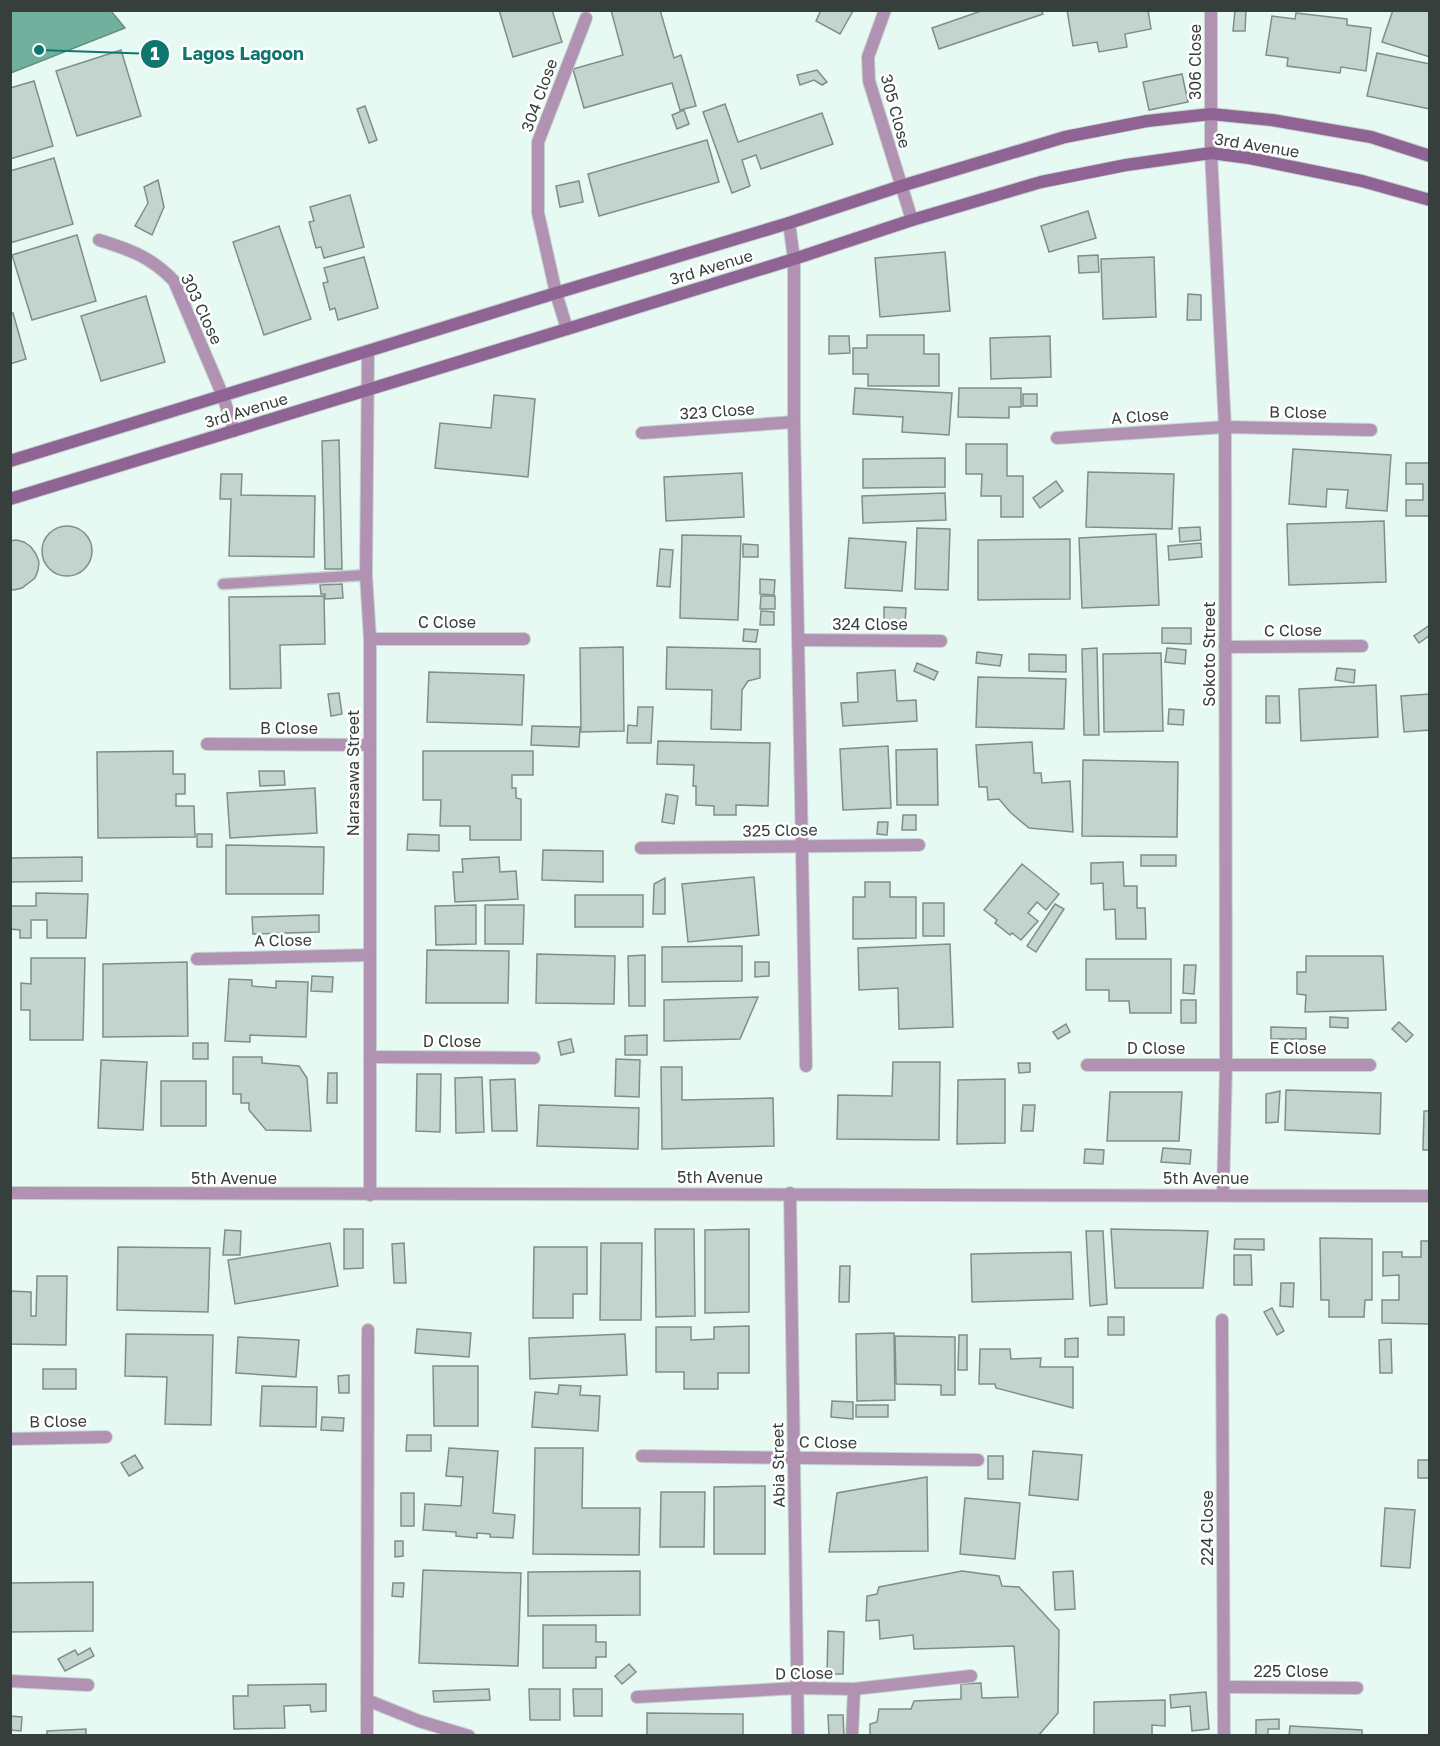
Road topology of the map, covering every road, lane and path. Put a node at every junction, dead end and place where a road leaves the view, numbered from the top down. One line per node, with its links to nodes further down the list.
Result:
1 (885, 10): 7 (street, 305 Close)
2 (1211, 10): 4 (street, 306 Close)
3 (586, 18): 13 (street, 304 Close)
4 (1211, 114): 5 (street, Sokoto Street); 6 (street, 3rd Avenue); 7 (street, 3rd Avenue)
5 (1211, 153): 8 (street, 3rd Avenue); 9 (street, 3rd Avenue); 19 (street, Sokoto Street)
6 (1430, 156)
7 (901, 186): 9 (street, 305 Close); 10 (street, 3rd Avenue)
8 (1430, 200)
9 (912, 220): 12 (street, 3rd Avenue)
10 (789, 223): 12 (street); 13 (street, 3rd Avenue)
11 (99, 240): 17 (street, 303 Close)
12 (794, 259): 14 (street, 3rd Avenue); 18 (street)
13 (556, 293): 14 (street, 304 Close); 15 (street, 3rd Avenue)
14 (567, 329): 16 (street, 3rd Avenue)
15 (368, 352): 16 (street, Narasawa Street); 17 (street, 3rd Avenue)
16 (368, 390): 21 (street, 3rd Avenue); 26 (street, Narasawa Street)
17 (223, 396): 21 (street, 303 Close); 24 (street, 3rd Avenue)
18 (794, 422): 22 (street, 323 Close); 30 (street)
19 (1225, 427): 20 (street, B Close); 23 (street, A Close); 33 (street, Sokoto Street)
20 (1371, 430)
21 (234, 431): 25 (street, 3rd Avenue)
22 (642, 433)
23 (1057, 438)
24 (10, 461)
25 (10, 499)
26 (366, 575): 27 (lane); 28 (street, Narasawa Street)
27 (223, 584)
28 (370, 639): 29 (street, C Close); 35 (street, Narasawa Street)
29 (524, 639)
30 (798, 640): 31 (street, 324 Close); 37 (street)
31 (941, 641)
32 (1362, 646): 33 (street, C Close)
33 (1225, 647): 44 (street, Sokoto Street)
34 (207, 744): 35 (street, B Close)
35 (370, 745): 39 (street, Narasawa Street)
36 (919, 845): 37 (street, 325 Close)
37 (802, 846): 38 (street, 325 Close); 46 (street)
38 (641, 848)
39 (370, 955): 40 (street, A Close); 41 (street, Narasawa Street)
40 (197, 959)
41 (370, 1057): 42 (street, D Close); 49 (street, Narasawa Street)
42 (534, 1058)
43 (1087, 1065): 44 (street, D Close)
44 (1226, 1065): 45 (street, E Close); 50 (street, Sokoto Street)
45 (1370, 1065)
46 (806, 1066)
47 (10, 1193): 49 (street, 5th Avenue)
48 (790, 1193): 49 (street, 5th Avenue); 50 (street, 5th Avenue); 57 (street, Abia Street)
49 (370, 1195)
50 (1223, 1195): 51 (street, 5th Avenue)
51 (1430, 1196)
52 (1222, 1320): 62 (street, 224 Close)
53 (368, 1330): 67 (street)
54 (106, 1437): 55 (street, B Close)
55 (10, 1439)
56 (642, 1456): 57 (street, C Close)
57 (795, 1458): 58 (street, C Close); 63 (street, Abia Street)
58 (978, 1460)
59 (971, 1676): 65 (street, D Close)
60 (10, 1681): 61 (street)
61 (88, 1685)
62 (1225, 1687): 64 (street, 225 Close); 72 (street, 224 Close)
63 (798, 1688): 65 (street, D Close); 66 (street, D Close); 70 (street, Abia Street)
64 (1357, 1688)
65 (854, 1689): 71 (street)
66 (638, 1697)
67 (367, 1700): 68 (street); 69 (street)
68 (367, 1736)
69 (469, 1736)
70 (798, 1736)
71 (852, 1736)
72 (1224, 1736)

